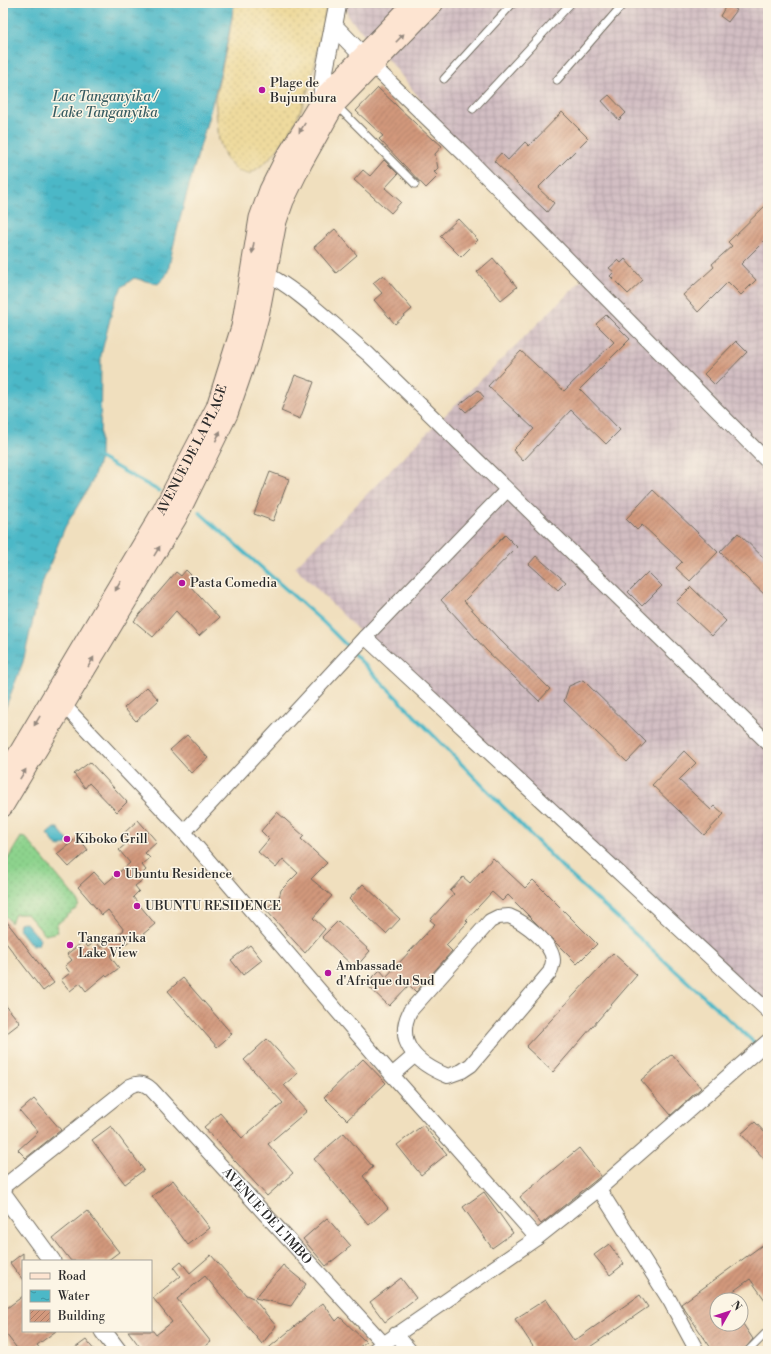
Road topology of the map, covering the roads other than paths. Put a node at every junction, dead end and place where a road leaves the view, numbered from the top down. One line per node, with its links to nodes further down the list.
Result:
1 (338, 3): 7 (street, AVENUE DE LA PLAGE)
2 (413, 3): 8 (main road)
3 (434, 3): 8 (main road, one-way to 3)
4 (513, 3): 9 (lane)
5 (571, 3): 12 (lane)
6 (624, 3): 10 (lane)
7 (334, 26): 8 (street); 11 (street, AVENUE DE LA PLAGE)
8 (368, 61): 11 (main road, AVENUE DE LA PLAGE); 15 (street)
9 (444, 79)
10 (557, 80)
11 (329, 101): 13 (lane); 14 (main road, AVENUE DE LA PLAGE); 14 (main road, AVENUE DE LA PLAGE, one-way to 14)
12 (473, 109)
13 (415, 184)
14 (259, 271): 16 (street); 18 (main road, AVENUE DE LA PLAGE)
15 (768, 462)
16 (507, 490): 17 (street); 19 (street)
17 (362, 641): 22 (street); 23 (street)
18 (59, 700): 20 (main road, AVENUE DE LA PLAGE, one-way to 20); 21 (main road, AVENUE DE LA PLAGE, one-way to 18); 22 (street)
19 (768, 743)
20 (3, 779)
21 (3, 807)
22 (184, 832): 26 (street)
23 (768, 1011)
24 (768, 1041): 28 (street)
25 (414, 1056): 25 (street); 26 (street)
26 (392, 1075): 30 (street)
27 (3, 1188): 35 (street, AVENUE DE L'IMBO)
28 (599, 1189): 30 (street); 38 (street)
29 (3, 1194): 31 (street)
30 (537, 1238): 34 (street)
31 (51, 1260)
32 (768, 1331): 39 (lane)
33 (104, 1332): 36 (street)
34 (396, 1334): 35 (street); 37 (street)
35 (378, 1347)
36 (118, 1351)
37 (410, 1351)
38 (697, 1351)
39 (748, 1351)

